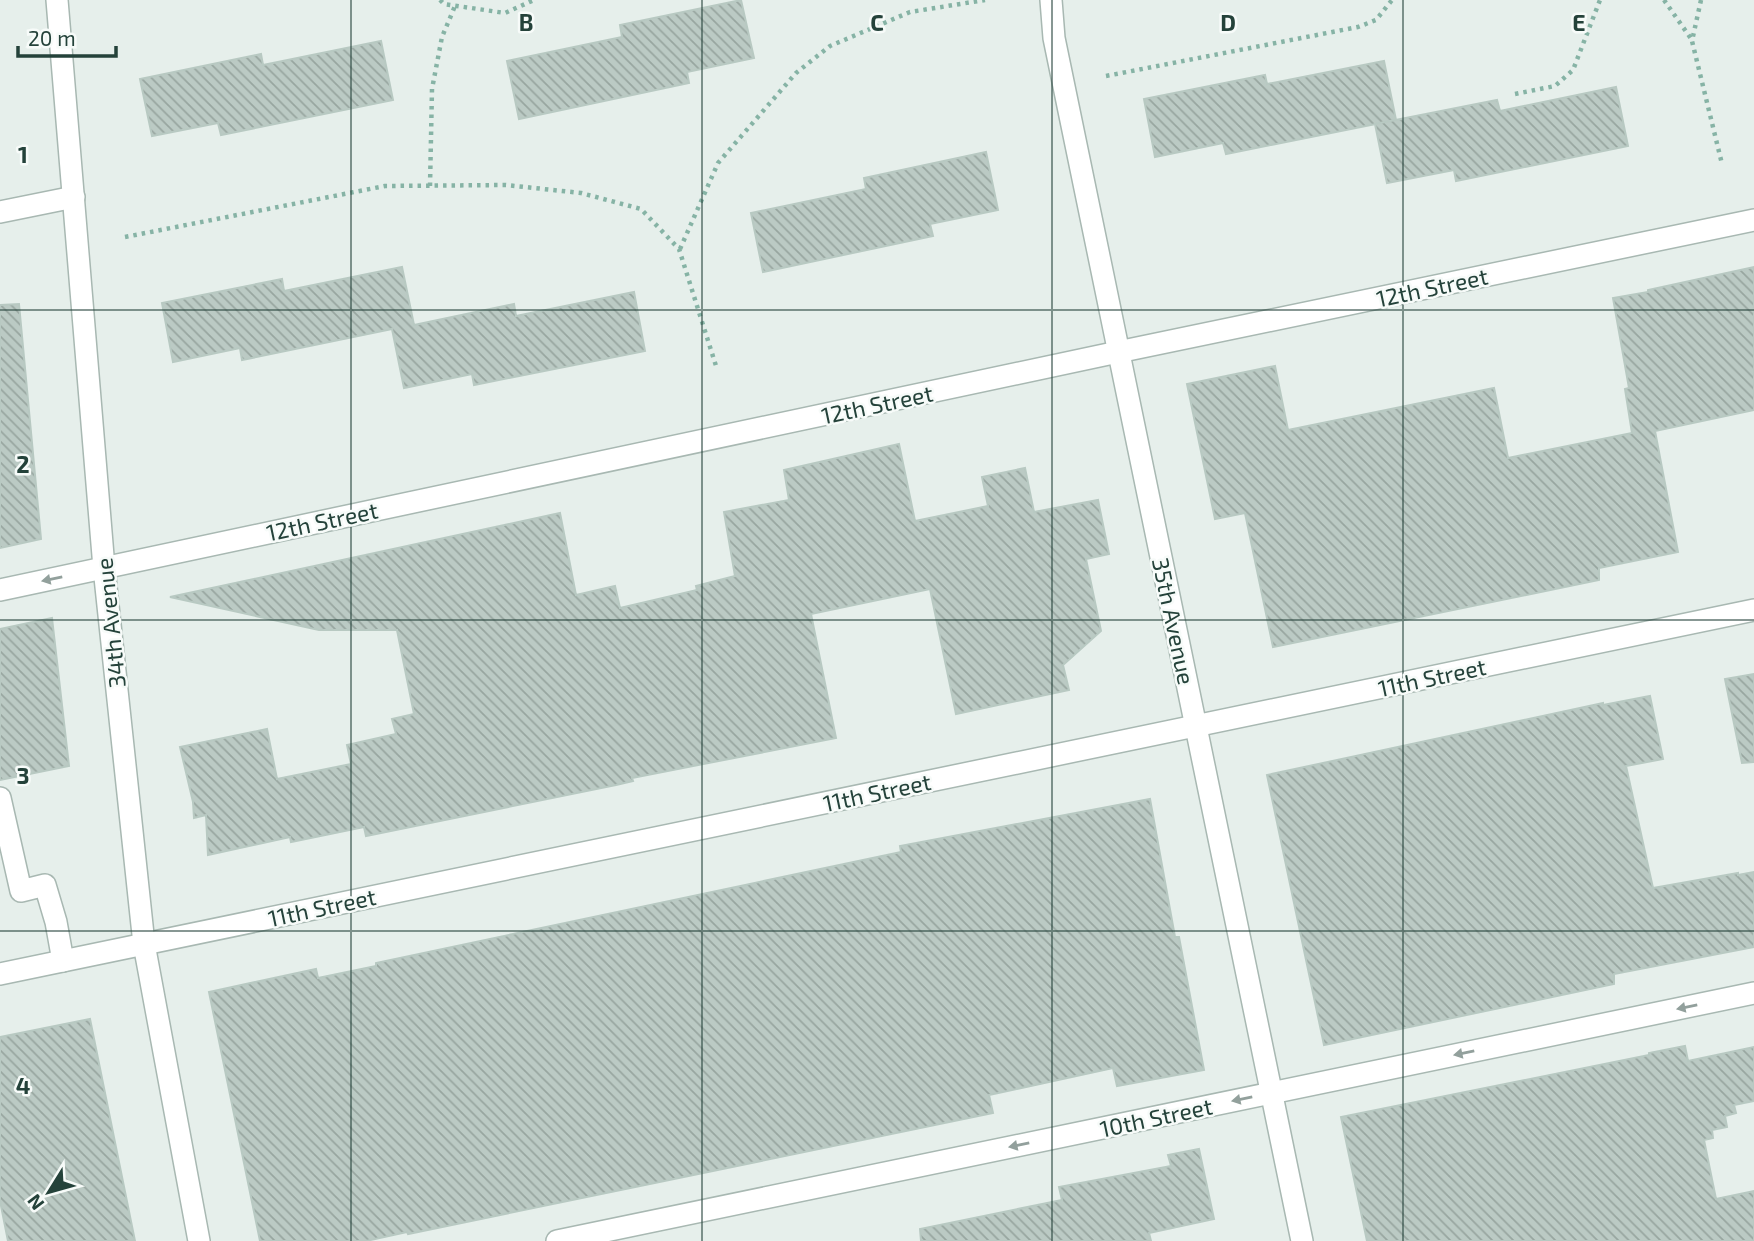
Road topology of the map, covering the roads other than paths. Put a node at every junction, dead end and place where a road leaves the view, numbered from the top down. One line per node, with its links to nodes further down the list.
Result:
1 (57, 0): 3 (street, 34th Avenue)
2 (1051, 0): 6 (street, 35th Avenue)
3 (74, 197): 4 (street); 7 (street, 34th Avenue)
4 (0, 212)
5 (1754, 220): 6 (street, 12th Street)
6 (1118, 352): 7 (street, 12th Street); 10 (street, 35th Avenue)
7 (104, 568): 8 (street, 12th Street, one-way to 8); 12 (street, 34th Avenue)
8 (0, 590)
9 (1754, 610): 10 (street, 11th Street)
10 (1196, 726): 12 (street, 11th Street); 16 (street, 35th Avenue)
11 (0, 799): 13 (street)
12 (144, 944): 13 (street, 11th Street); 17 (street, 34th Avenue)
13 (63, 961): 14 (street, 11th Street)
14 (0, 974)
15 (1754, 993): 16 (street, 10th Street, one-way to 16)
16 (1272, 1093): 18 (street, 10th Street, one-way to 18); 19 (street, 35th Avenue)
17 (199, 1241)
18 (557, 1241)
19 (1302, 1241)

